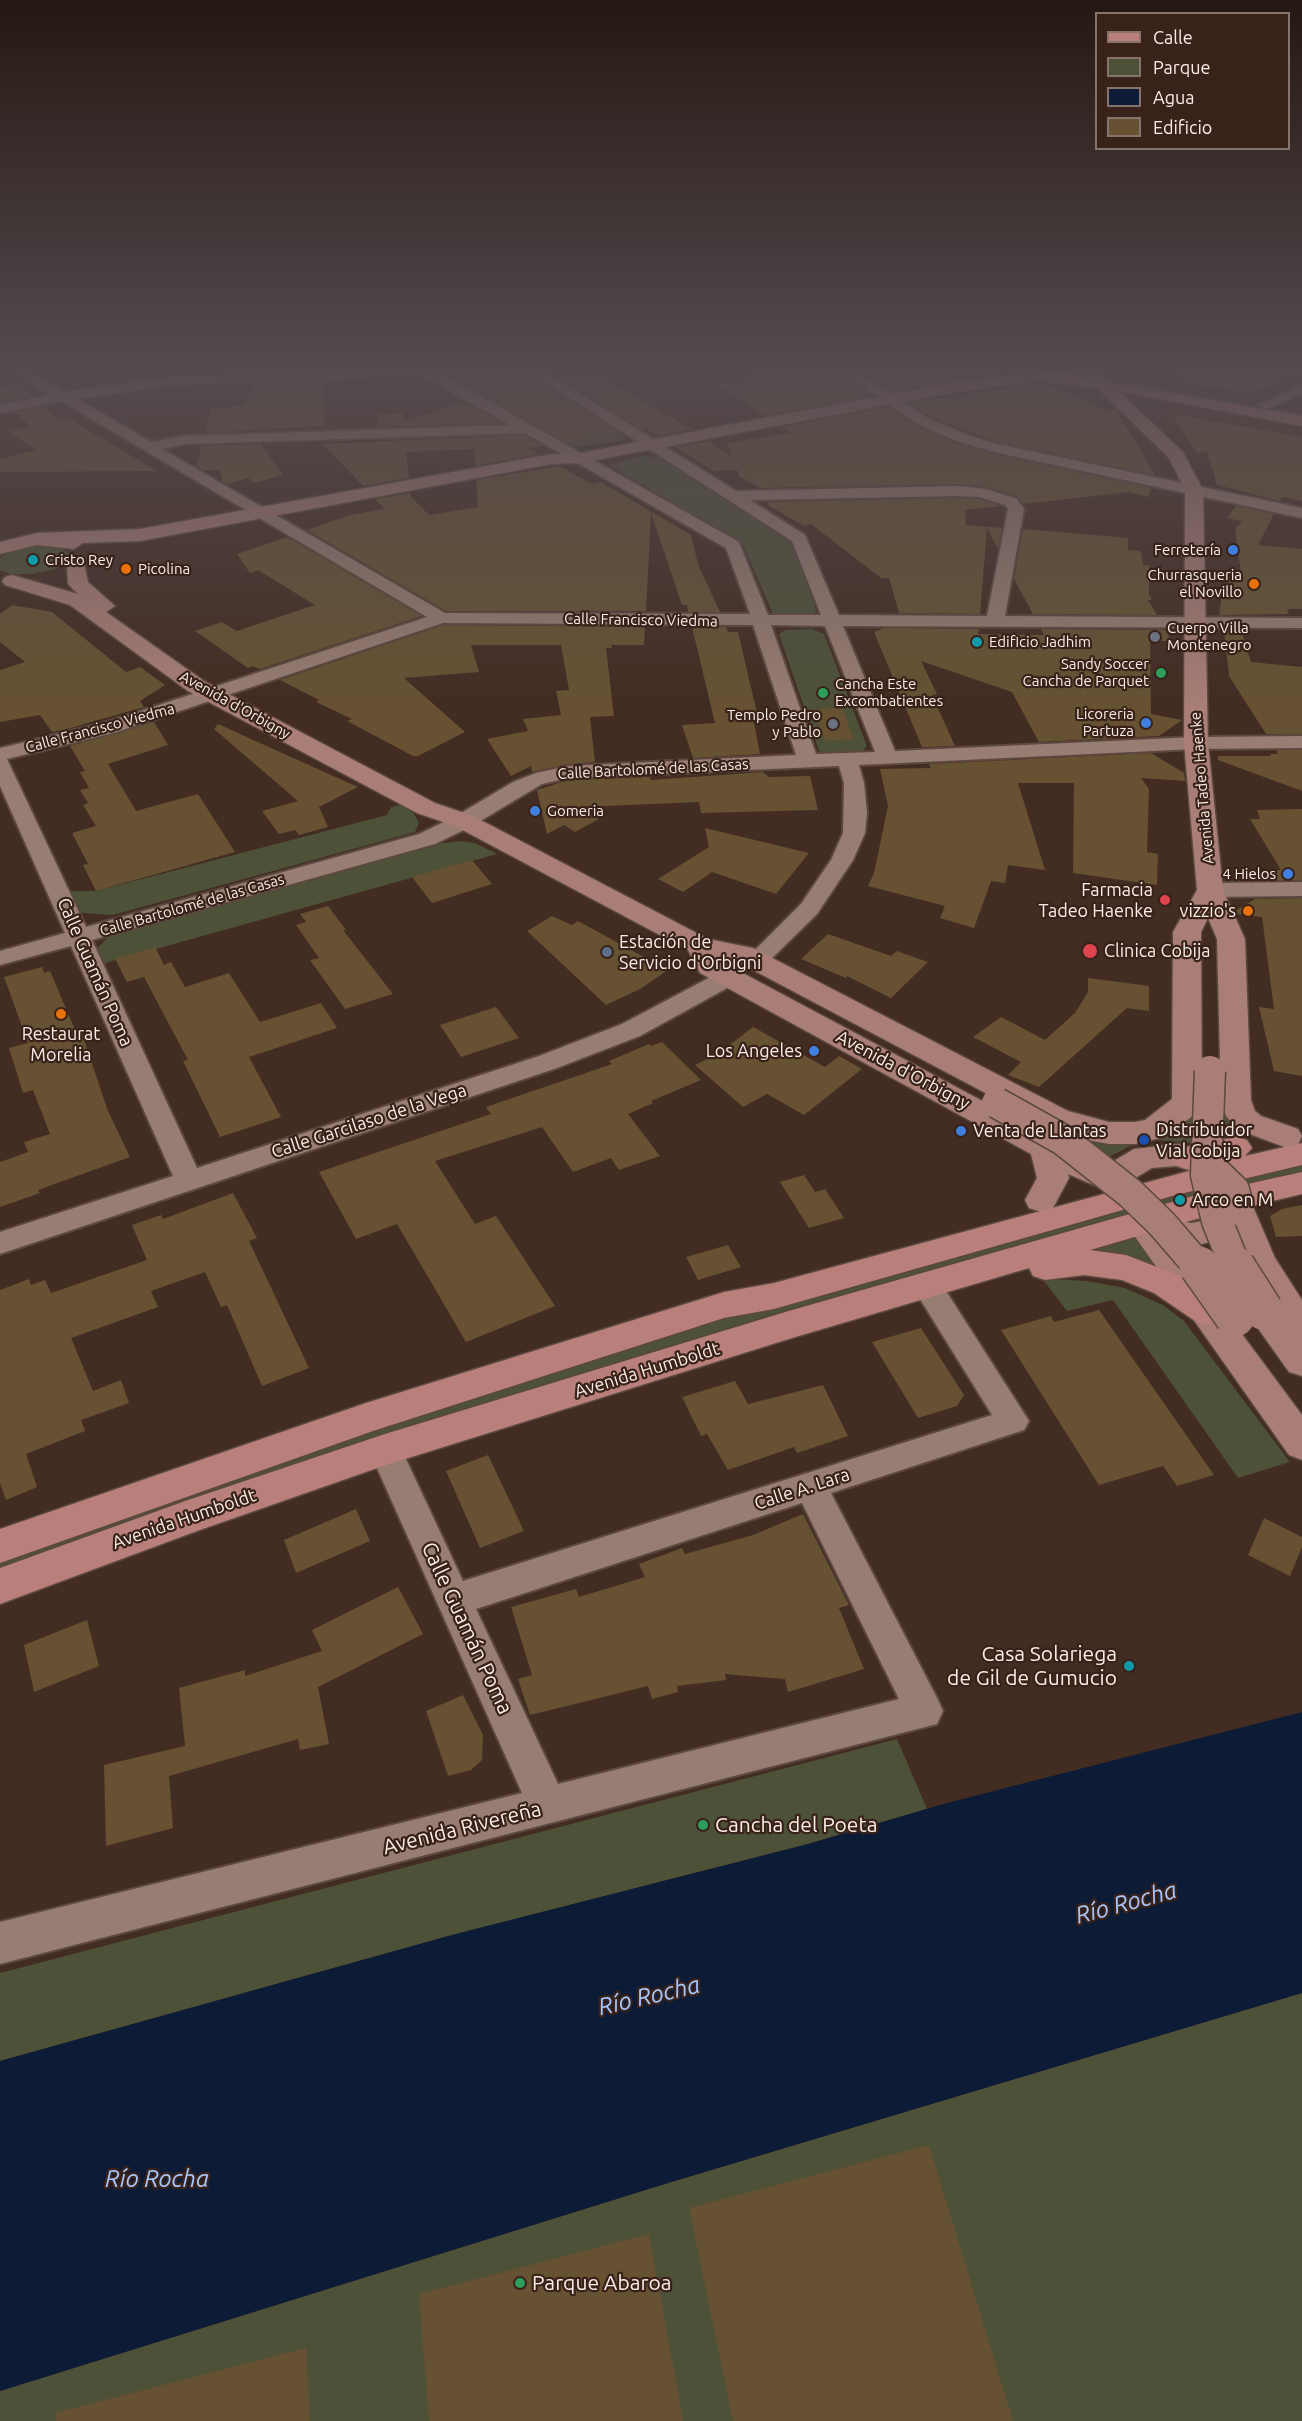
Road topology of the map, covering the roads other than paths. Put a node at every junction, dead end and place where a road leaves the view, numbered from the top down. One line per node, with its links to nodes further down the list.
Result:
1 (207, 481): 10 (street)
2 (468, 481): 10 (main road)
3 (620, 481): 16 (street)
4 (710, 481): 8 (street)
5 (1154, 481): 7 (street)
6 (1189, 481): 7 (main road, Avenida Tadeo Haenke)
7 (1194, 490): 9 (street); 19 (main road, Avenida Tadeo Haenke)
8 (734, 496): 17 (street); 18 (street)
9 (1302, 513)
10 (267, 516): 11 (main road); 13 (main road); 15 (street)
11 (53, 539): 12 (main road); 13 (main road)
12 (4, 542)
13 (81, 562): 14 (main road); 21 (main road, Avenida d'Orbigny)
14 (4, 580): 21 (main road, Avenida d'Orbigny)
15 (441, 618): 16 (street, Calle Francisco Viedma); 21 (street, Calle Francisco Viedma)
16 (762, 621): 18 (street, Calle Francisco Viedma); 27 (street)
17 (995, 621): 18 (street, Calle Francisco Viedma); 19 (street, Calle Francisco Viedma)
18 (833, 622): 25 (street)
19 (1196, 623): 20 (street, Calle Francisco Viedma); 23 (main road, Avenida Tadeo Haenke)
20 (1302, 623)
21 (222, 693): 24 (street, Calle Francisco Viedma); 29 (main road, Avenida d'Orbigny)
22 (1302, 742): 23 (street, Calle Bartolomé de las Casas)
23 (1196, 743): 25 (street, Calle Bartolomé de las Casas); 31 (main road, Avenida Tadeo Haenke)
24 (0, 754)
25 (887, 758): 26 (street, Calle Bartolomé de las Casas)
26 (847, 759): 27 (street, Calle Bartolomé de las Casas); 35 (street)
27 (807, 761): 29 (street, Calle Bartolomé de las Casas)
28 (0, 763): 32 (street, Calle Guamán Poma)
29 (464, 821): 32 (street, Calle Bartolomé de las Casas); 33 (main road, Avenida d'Orbigny)
30 (1302, 889): 31 (street)
31 (1210, 890): 37 (main road, Avenida Tadeo Haenke); 38 (main road, Avenida Tadeo Haenke); 50 (main road, bridge)
32 (78, 937): 34 (street, Calle Bartolomé de las Casas); 41 (street, Calle Guamán Poma)
33 (700, 945): 35 (main road, Avenida d'Orbigny); 36 (main road, Avenida d'Orbigny); 50 (main road, bridge)
34 (0, 958)
35 (756, 961): 37 (main road, Avenida d'Orbigny)
36 (729, 977): 39 (main road, Avenida d'Orbigny); 41 (street, Calle Garcilaso de la Vega)
37 (1135, 1133)
38 (1297, 1142): 40 (main road); 49 (main road, Avenida Humboldt)
39 (1042, 1146): 44 (main road); 45 (main road, Avenida d'Orbigny)
40 (1198, 1162): 45 (main road); 46 (main road, bridge)
41 (189, 1181): 47 (street, Calle Garcilaso de la Vega)
42 (1302, 1183): 52 (main road, Avenida Humboldt)
43 (1302, 1195): 46 (main road)
44 (1041, 1200): 45 (main road); 49 (main road)
45 (1133, 1204): 46 (main road, Avenida d'Orbigny); 50 (main road)
46 (1239, 1211): 51 (main road)
47 (0, 1243)
48 (935, 1299): 50 (main road); 52 (main road); 57 (street, Calle A. Lara)
49 (724, 1305): 58 (main road, Avenida Humboldt)
50 (1235, 1313): 53 (main road); 54 (main road); 55 (main road)
51 (1302, 1326)
52 (743, 1341): 56 (main road, Avenida Humboldt)
53 (1302, 1362)
54 (1302, 1409)
55 (1302, 1444)
56 (385, 1450): 59 (main road, Avenida Humboldt); 60 (street, Calle Guamán Poma)
57 (810, 1486): 60 (street, Calle A. Lara); 61 (street, Avenida Rivereña)
58 (0, 1546)
59 (0, 1586)
60 (453, 1600): 61 (street, Calle Guamán Poma)
61 (548, 1806): 62 (street, Avenida Rivereña)
62 (0, 1943)

